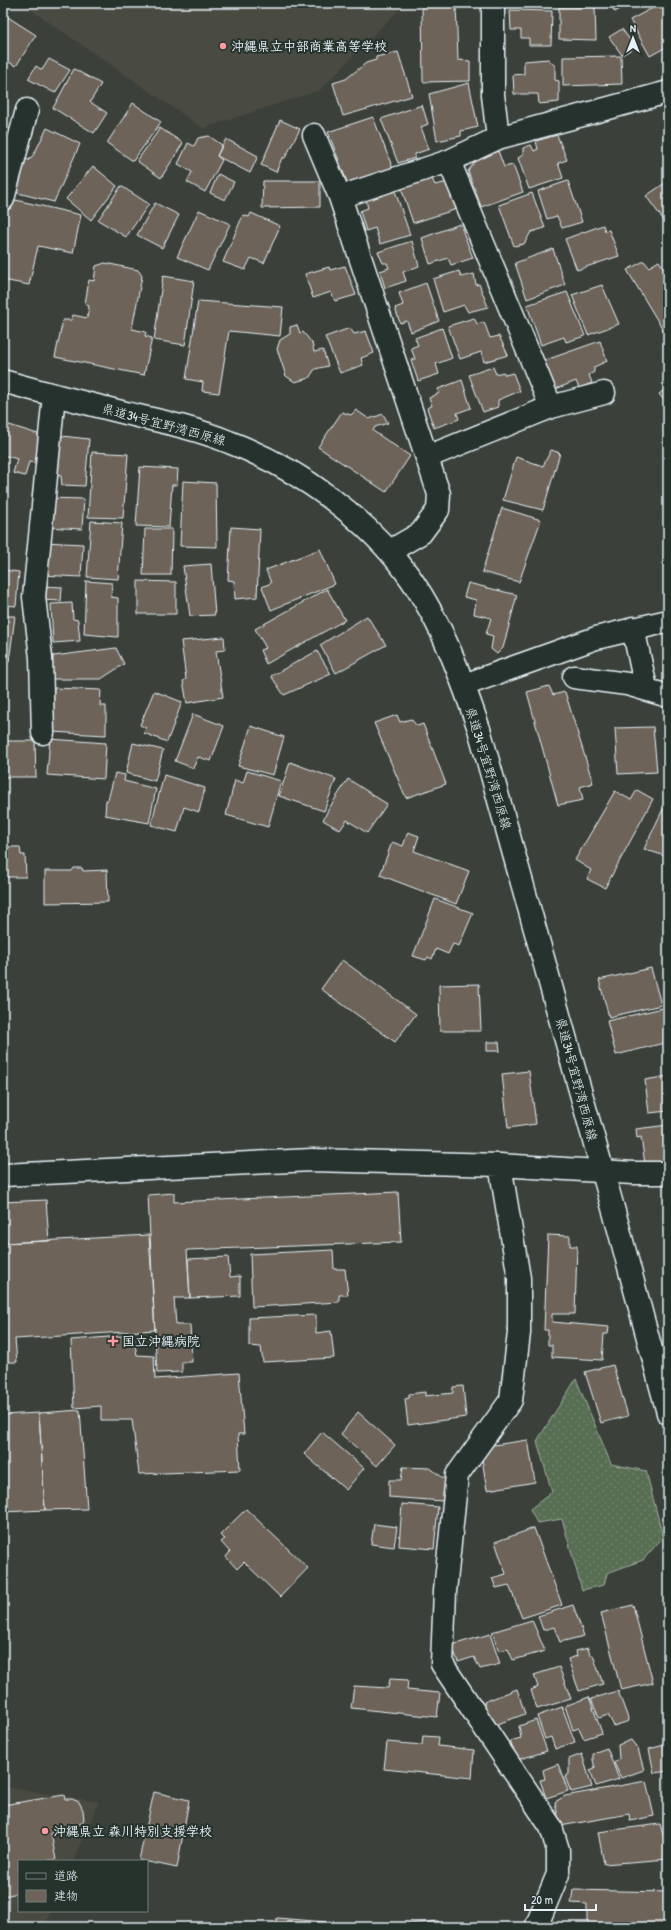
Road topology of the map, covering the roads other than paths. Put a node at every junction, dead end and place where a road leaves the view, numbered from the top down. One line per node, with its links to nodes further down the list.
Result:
1 (493, 3): 5 (street)
2 (668, 92): 5 (street)
3 (27, 110): 8 (street)
4 (314, 135): 7 (street)
5 (498, 138): 6 (street)
6 (449, 161): 7 (street); 12 (street)
7 (340, 197): 13 (street)
8 (3, 199)
9 (3, 381): 11 (street, 県道34号宜野湾西原線)
10 (604, 393): 12 (street)
11 (54, 395): 14 (street, 県道34号宜野湾西原線); 21 (street)
12 (551, 407): 13 (street)
13 (427, 457): 14 (street)
14 (390, 552): 18 (street, 県道34号宜野湾西原線)
15 (668, 621): 16 (street)
16 (633, 628): 18 (street); 19 (street)
17 (574, 677): 19 (street)
18 (464, 685): 23 (street, 県道34号宜野湾西原線)
19 (646, 688): 20 (street)
20 (668, 696)
21 (43, 734)
22 (500, 1165): 23 (street); 25 (street); 27 (street)
23 (603, 1171): 24 (street); 26 (street, 県道34号宜野湾西原線)
24 (668, 1173)
25 (3, 1175)
26 (668, 1413)
27 (536, 1927)

